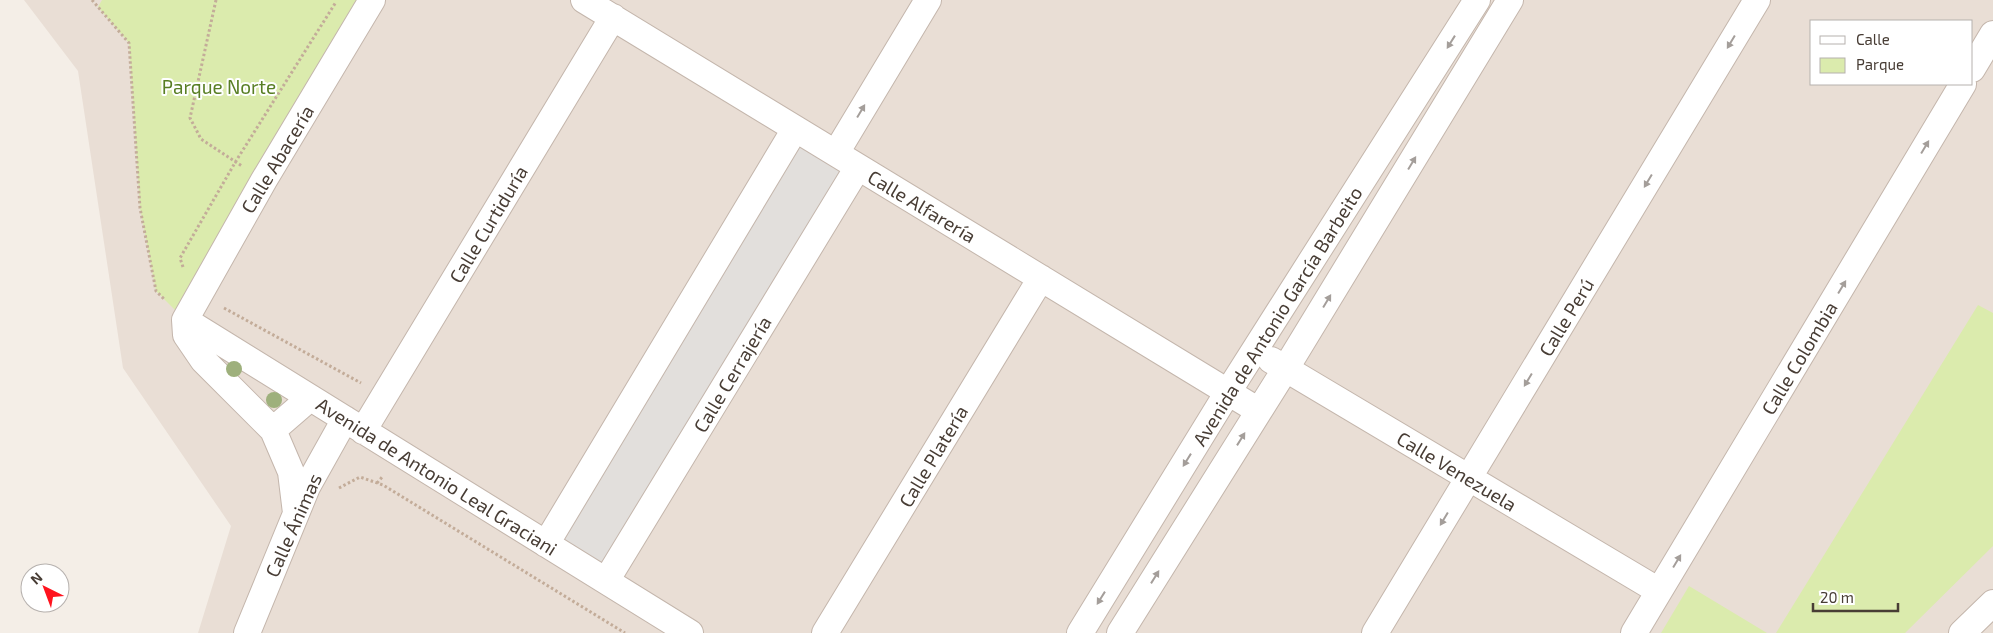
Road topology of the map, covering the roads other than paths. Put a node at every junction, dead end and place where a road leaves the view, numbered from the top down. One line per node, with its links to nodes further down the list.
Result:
1 (372, 0): 15 (street, Calle Abacería)
2 (584, 0): 7 (street, Calle Alfarería)
3 (928, 0): 12 (street, one-way to 3)
4 (1476, 0): 16 (street, Avenida de Antonio García Barbeito, one-way to 16)
5 (1510, 0): 17 (street, Avenida de Antonio García Barbeito, one-way to 5)
6 (1757, 0): 23 (street, Calle Perú, one-way to 23)
7 (613, 17): 11 (street, Calle Alfarería); 21 (street, Calle Curtiduría)
8 (1993, 34): 9 (street)
9 (1973, 67)
10 (1962, 85): 27 (street, Calle Colombia, one-way to 10)
11 (795, 129): 12 (street, Calle Alfarería); 25 (street)
12 (836, 153): 13 (street, Calle Alfarería)
13 (858, 167): 14 (street, Calle Alfarería); 26 (street, Calle Cerrajería)
14 (1041, 278): 18 (street, Calle Alfarería); 31 (street, Calle Platería)
15 (185, 320): 19 (street, Avenida de Antonio Leal Graciani); 22 (street)
16 (1256, 350): 17 (street, Calle Venezuela); 18 (street, Avenida de Antonio García Barbeito)
17 (1286, 368): 20 (street, Avenida de Antonio García Barbeito); 23 (street, Calle Venezuela)
18 (1228, 392): 20 (street, Calle Alfarería); 32 (street, Avenida de Antonio García Barbeito, one-way to 32)
19 (310, 398): 21 (street, Avenida de Antonio Leal Graciani); 22 (street)
20 (1259, 411): 33 (street, Avenida de Antonio García Barbeito, one-way to 20)
21 (354, 425): 24 (street, Calle Ánimas); 25 (street, Avenida de Antonio Leal Graciani)
22 (273, 430): 24 (street)
23 (1468, 479): 27 (street, Calle Venezuela); 34 (street, Calle Perú, one-way to 34)
24 (296, 514): 29 (street, Calle Ánimas)
25 (546, 544): 26 (street, Avenida de Antonio Leal Graciani)
26 (606, 581): 30 (street, Avenida de Antonio Leal Graciani)
27 (1659, 591): 35 (street, Calle Colombia)
28 (1993, 602): 36 (street)
29 (247, 633)
30 (690, 633)
31 (825, 633)
32 (1080, 633)
33 (1120, 633)
34 (1375, 633)
35 (1634, 633)
36 (1962, 633)

